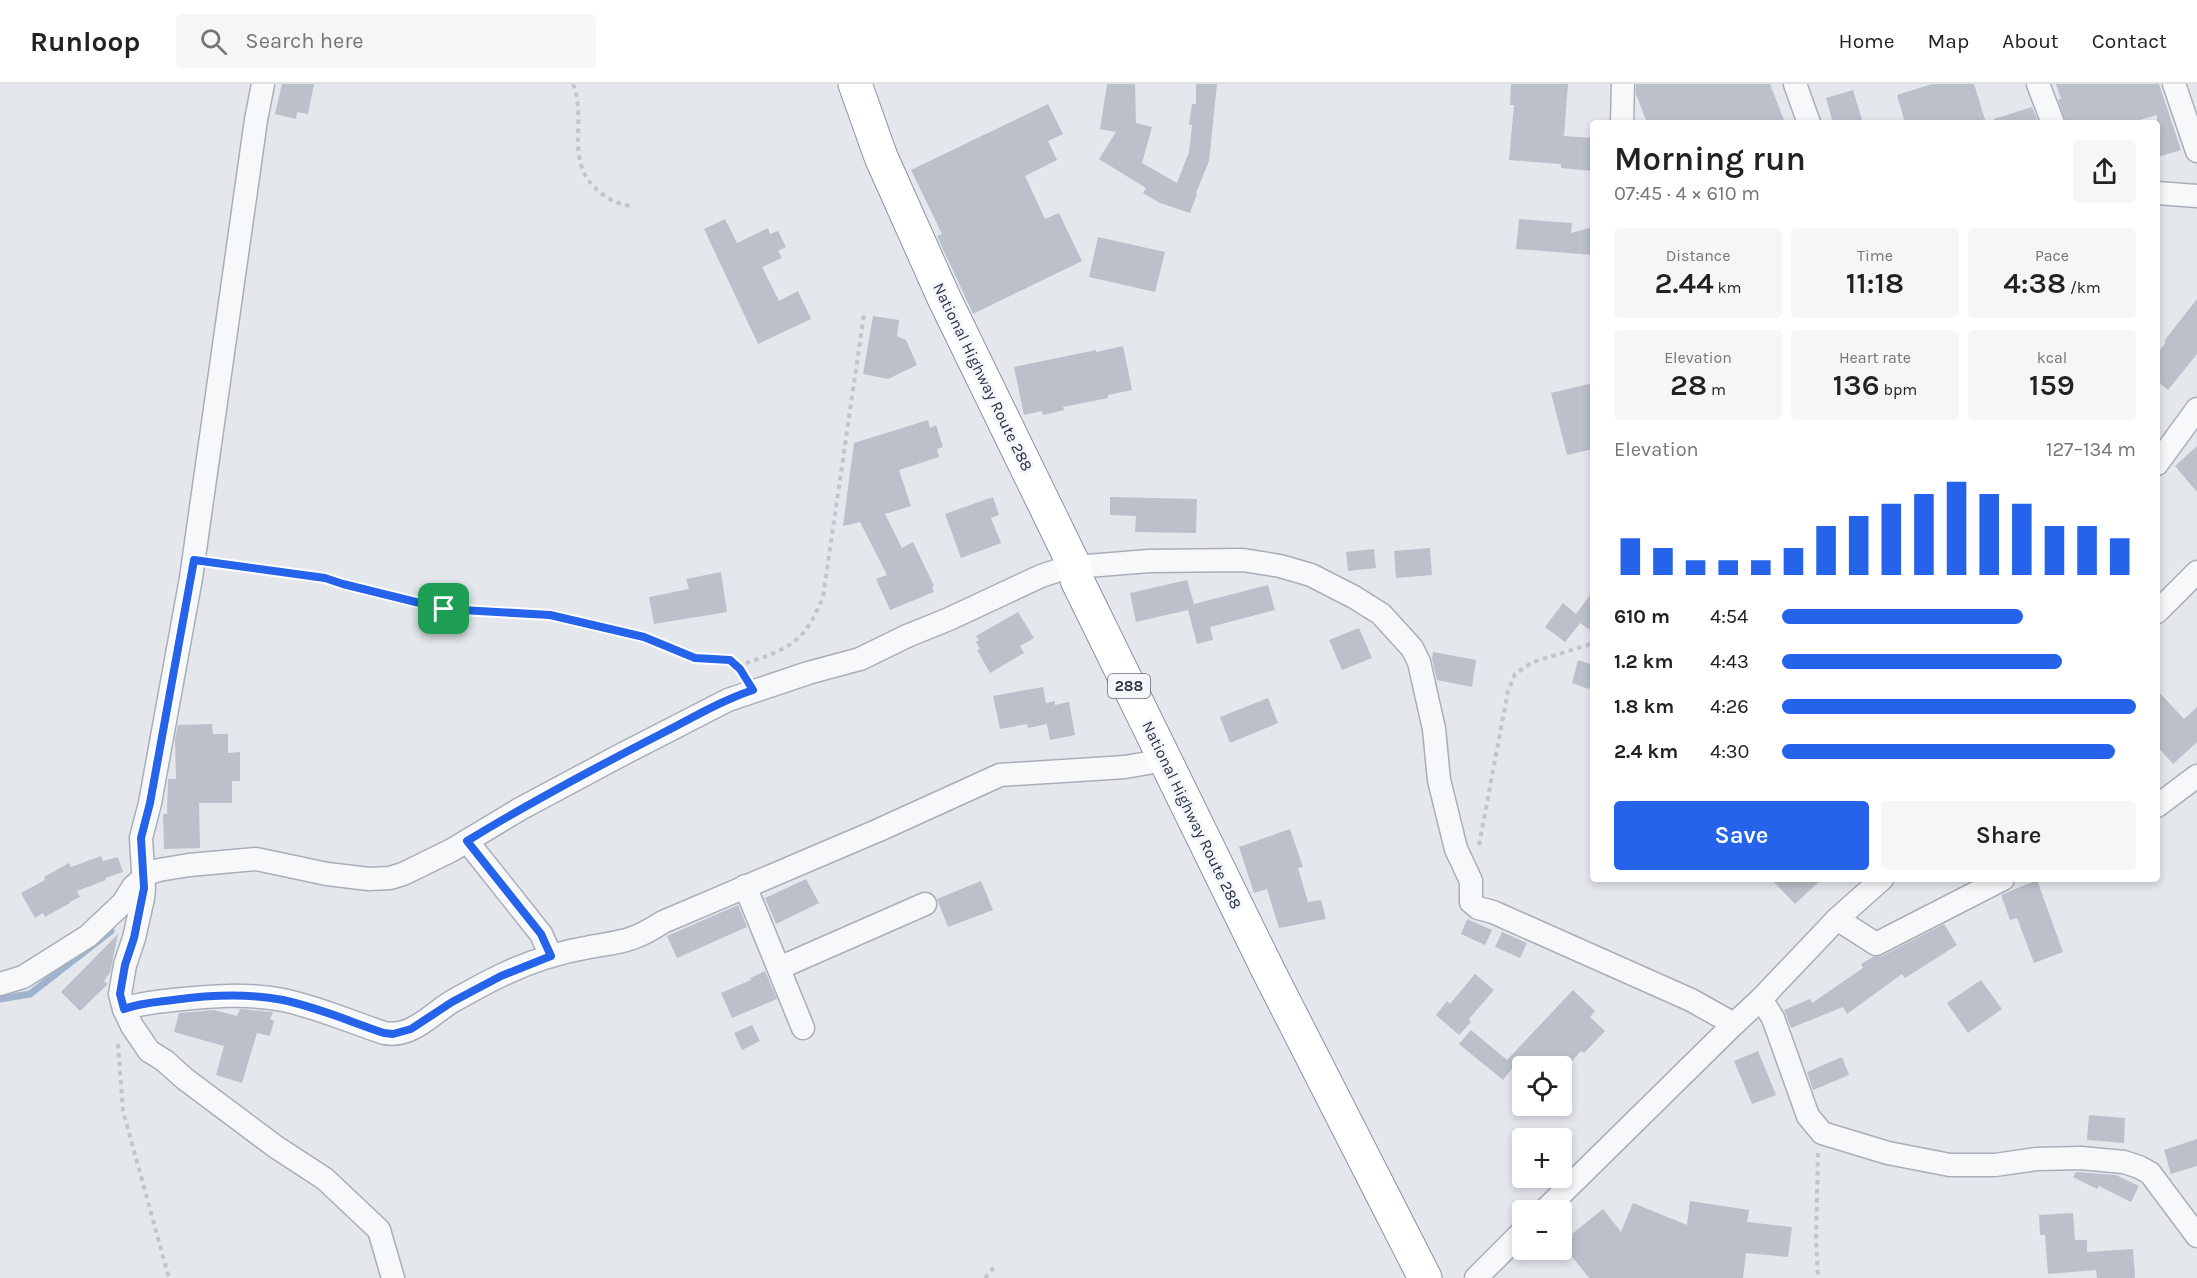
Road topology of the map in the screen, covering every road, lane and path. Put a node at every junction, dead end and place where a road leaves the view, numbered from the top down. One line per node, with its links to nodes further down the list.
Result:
1 (263, 84): 19 (street)
2 (573, 84): 15 (path)
3 (839, 84): 20 (highway, National Highway Route 288 / 288)
4 (855, 84): 20 (highway, National Highway Route 288 / 288)
5 (1623, 84): 9 (street)
6 (1795, 84): 10 (street)
7 (2038, 84): 11 (street)
8 (2174, 84): 12 (street)
9 (1622, 120)
10 (1808, 120)
11 (2052, 120)
12 (2197, 151)
13 (2160, 193): 14 (street)
14 (2197, 196)
15 (630, 206)
16 (864, 314): 24 (path)
17 (2197, 409): 18 (street)
18 (2160, 460)
19 (194, 560): 24 (path); 30 (street)
20 (1067, 569): 25 (street); 26 (highway, National Highway Route 288 / 288); 31 (street)
21 (2197, 572): 22 (street)
22 (2160, 609)
23 (1590, 644): 31 (path)
24 (737, 666): 25 (path)
25 (753, 690): 29 (street)
26 (1160, 761): 34 (street); 52 (highway, National Highway Route 288 / 288); 53 (highway, National Highway Route 288 / 288)
27 (2197, 776): 28 (street)
28 (2160, 804)
29 (467, 841): 30 (street); 37 (street)
30 (143, 878): 39 (street); 41 (street)
31 (1472, 881): 42 (street)
32 (1879, 882): 36 (street)
33 (1997, 882): 36 (street)
34 (745, 886): 37 (street); 38 (street)
35 (925, 904): 38 (street)
36 (1837, 919): 40 (street)
37 (551, 956): 41 (street)
38 (779, 969): 43 (street)
39 (0, 984)
40 (1761, 999): 42 (street); 44 (street)
41 (127, 1016): 49 (path); 50 (street)
42 (1734, 1024): 45 (street)
43 (803, 1028)
44 (1822, 1133): 46 (street); 55 (path)
45 (1555, 1200)
46 (2197, 1236)
47 (1512, 1242): 54 (street)
48 (996, 1265): 51 (path)
49 (169, 1278)
50 (393, 1278)
51 (985, 1278)
52 (1400, 1278)
53 (1425, 1278)
54 (1476, 1278)
55 (1818, 1278)

